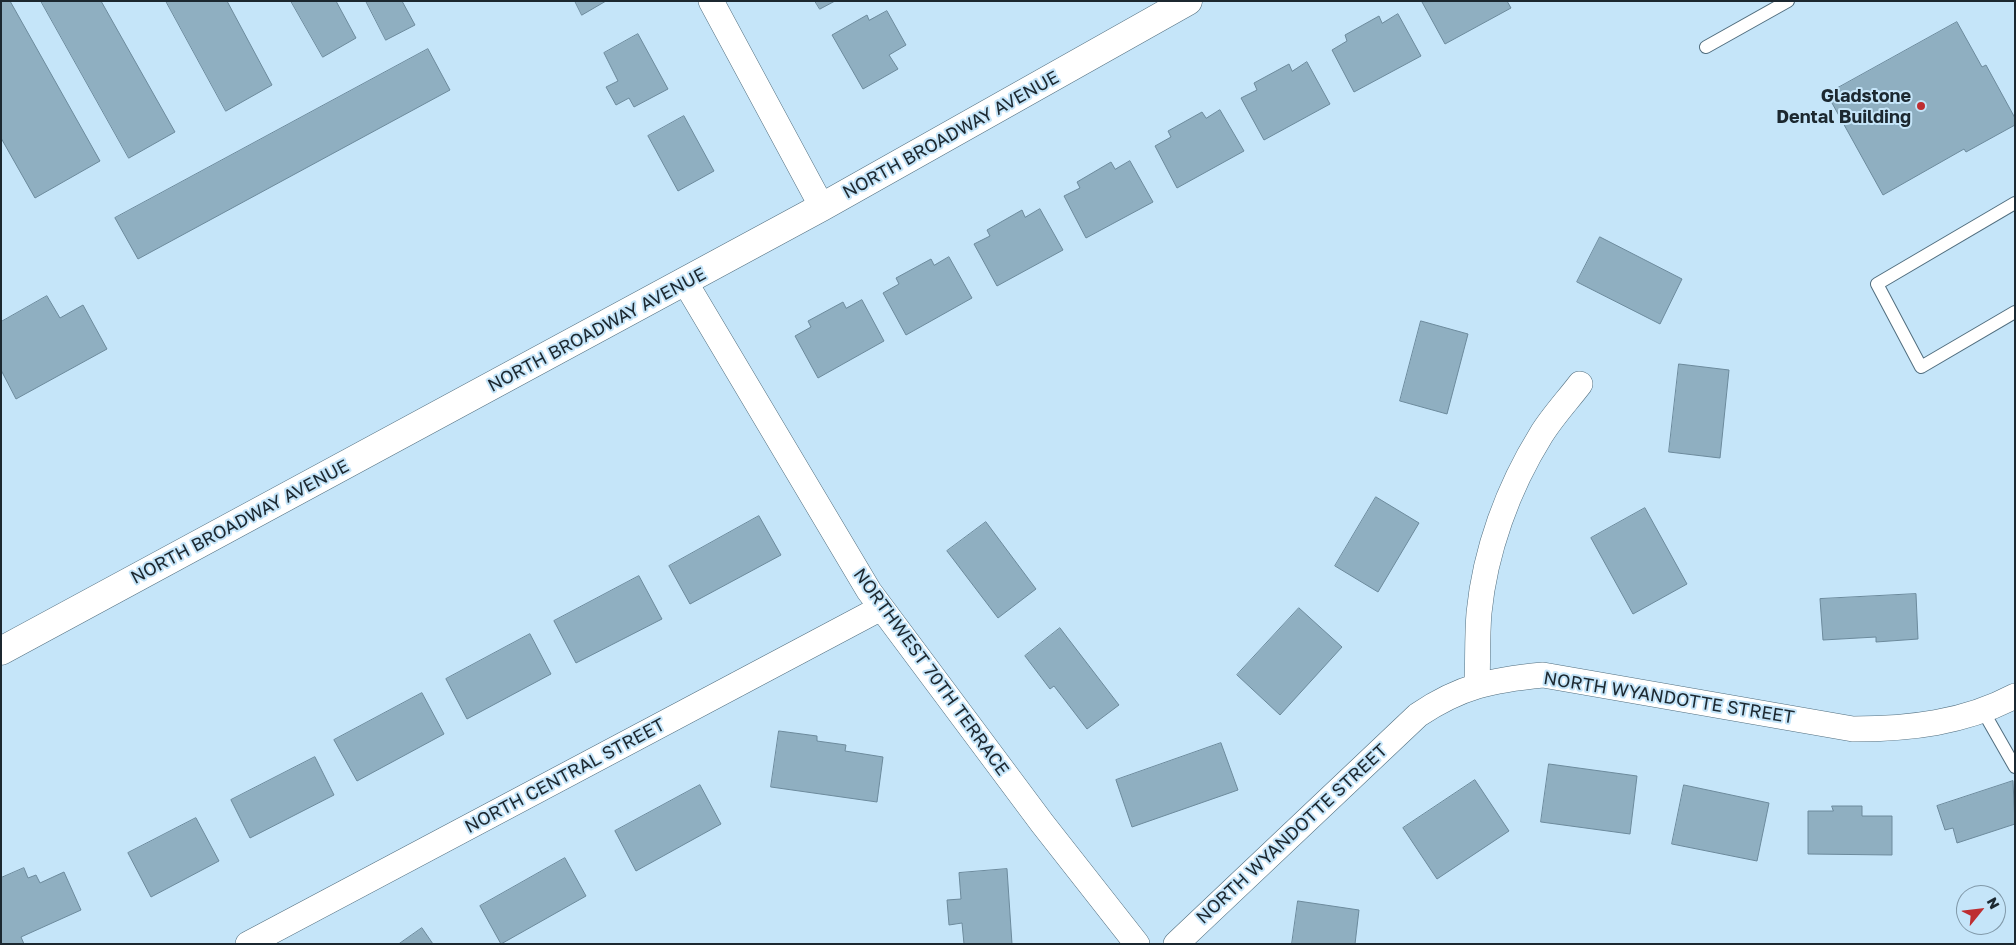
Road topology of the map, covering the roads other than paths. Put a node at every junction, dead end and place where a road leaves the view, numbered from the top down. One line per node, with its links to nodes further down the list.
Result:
1 (711, 1): 6 (street)
2 (1188, 1): 6 (main road, NORTH BROADWAY AVENUE)
3 (1788, 1): 4 (lane)
4 (1706, 47)
5 (2015, 203): 8 (lane)
6 (822, 207): 7 (main road, NORTH BROADWAY AVENUE)
7 (685, 282): 10 (street, NORTHWEST 70TH TERRACE); 11 (main road, NORTH BROADWAY AVENUE)
8 (2015, 312)
9 (1580, 384): 12 (street)
10 (881, 608): 16 (street, NORTH CENTRAL STREET); 17 (street, NORTHWEST 70TH TERRACE)
11 (1, 651)
12 (1477, 685): 14 (street, NORTH WYANDOTTE STREET); 18 (street, NORTH WYANDOTTE STREET)
13 (2015, 696): 14 (street, NORTH WYANDOTTE STREET)
14 (1983, 711): 15 (lane)
15 (2015, 767)
16 (248, 944)
17 (1137, 944)
18 (1176, 944)

